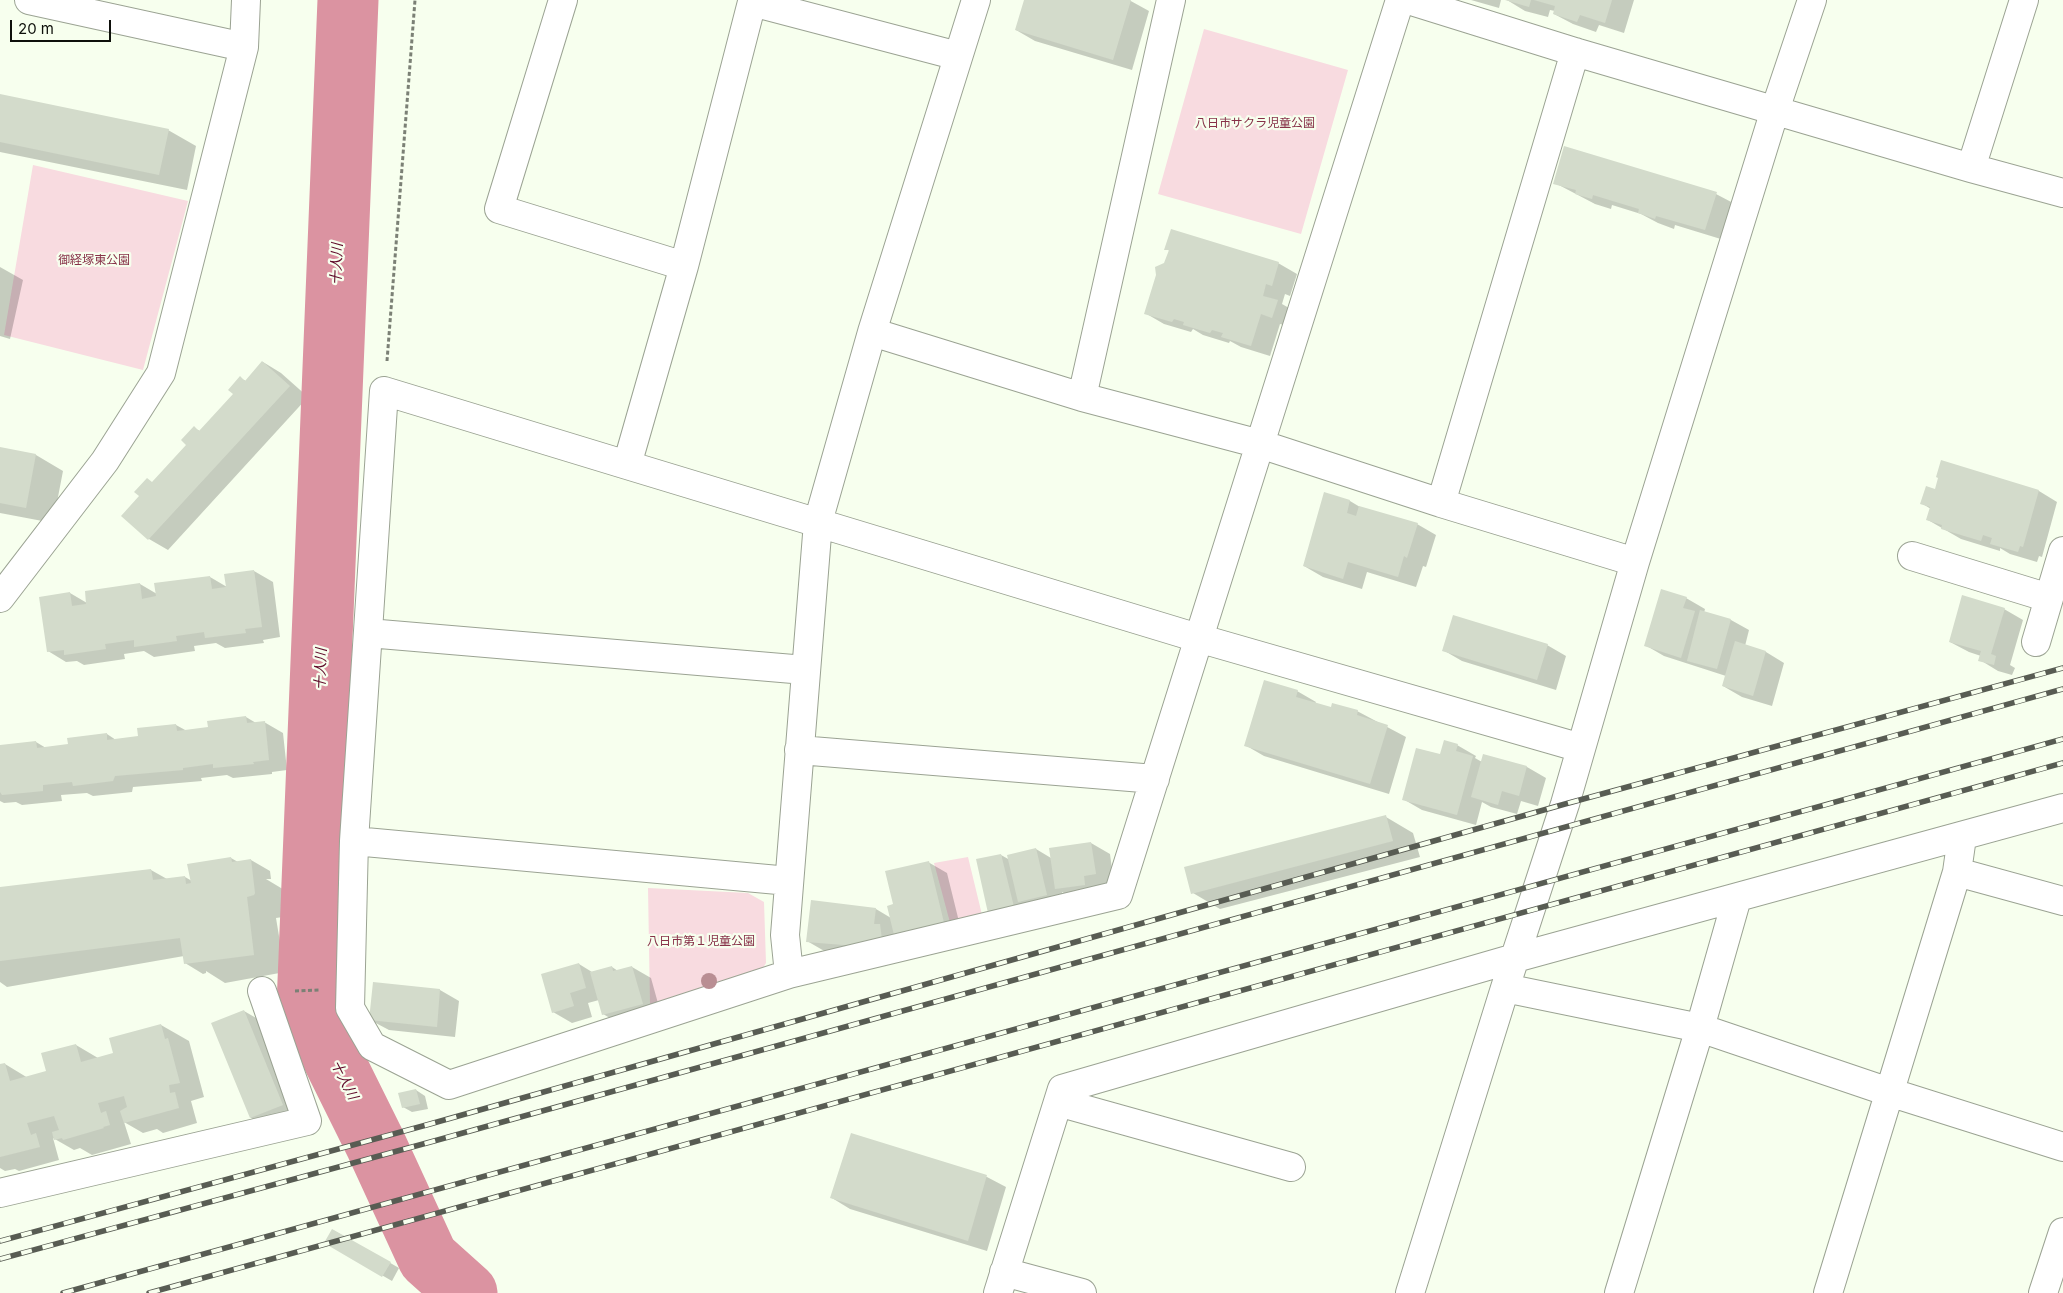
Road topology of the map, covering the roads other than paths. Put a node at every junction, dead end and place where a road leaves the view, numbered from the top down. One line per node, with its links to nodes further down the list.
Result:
1 (29, 0): 10 (street)
2 (246, 0): 10 (street)
3 (563, 0): 16 (street)
4 (976, 0): 12 (street)
5 (1171, 0): 18 (street)
6 (1400, 0): 19 (street)
7 (1408, 0): 11 (street)
8 (1812, 0): 13 (street)
9 (2024, 0): 14 (street)
10 (244, 47): 26 (street)
11 (1575, 52): 13 (street); 21 (street)
12 (958, 56): 16 (street); 17 (street)
13 (1775, 110): 14 (street); 25 (street)
14 (1971, 168): 15 (street)
15 (2063, 193)
16 (684, 266): 20 (street)
17 (872, 332): 18 (street); 22 (street)
18 (1082, 397): 19 (street)
19 (1260, 444): 21 (street); 29 (street)
20 (627, 465): 22 (street); 28 (street)
21 (1441, 502): 25 (street)
22 (818, 522): 29 (street); 31 (street)
23 (2063, 551): 27 (street)
24 (1912, 556): 27 (street)
25 (1635, 562): 32 (street)
26 (0, 598)
27 (2049, 598): 30 (street)
28 (368, 633): 31 (street); 37 (street)
29 (1198, 638): 32 (street); 34 (street)
30 (2036, 642)
31 (805, 670): 33 (street)
32 (1581, 748): 42 (street)
33 (799, 750): 34 (street); 39 (street)
34 (1155, 778): 43 (street)
35 (2063, 808): 36 (street)
36 (1962, 837): 38 (street); 40 (street)
37 (354, 841): 39 (street); 43 (street)
38 (1957, 872): 41 (street); 47 (street)
39 (789, 880): 43 (street)
40 (1737, 898): 42 (street); 46 (street)
41 (2063, 901)
42 (1515, 958): 44 (street); 48 (street)
43 (788, 974)
44 (1505, 988): 46 (street); 55 (street)
45 (262, 992): 51 (street)
46 (1700, 1028): 47 (street); 56 (street)
47 (1889, 1092): 49 (street); 57 (street)
48 (1058, 1102): 50 (street); 53 (street)
49 (2063, 1147)
50 (1291, 1166)
51 (0, 1193)
52 (2063, 1232): 58 (street)
53 (1001, 1283): 54 (street)
54 (1082, 1293)
55 (1410, 1293)
56 (1619, 1293)
57 (1828, 1293)
58 (2043, 1293)

